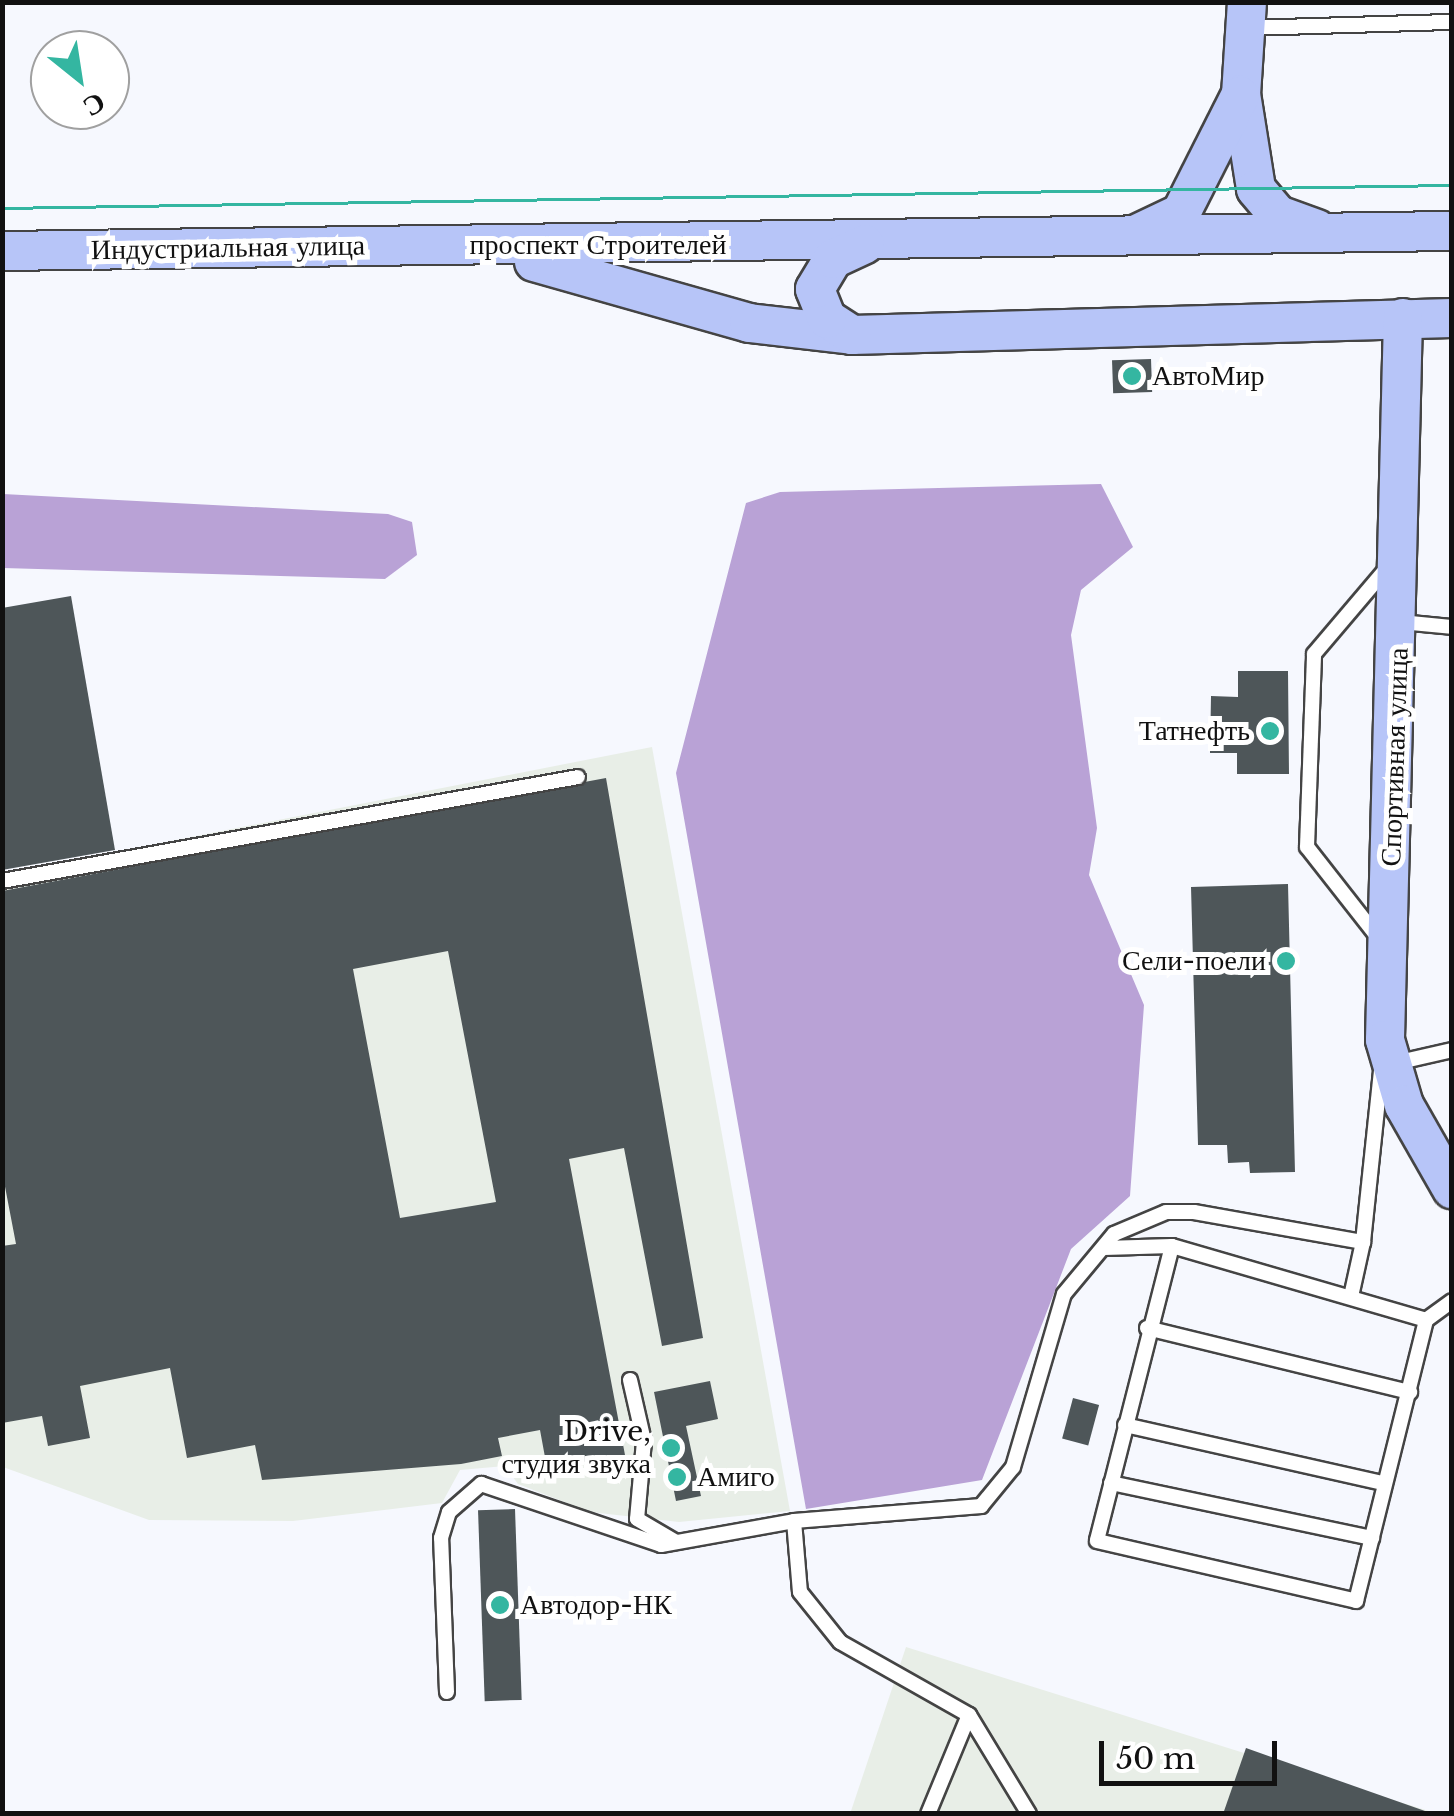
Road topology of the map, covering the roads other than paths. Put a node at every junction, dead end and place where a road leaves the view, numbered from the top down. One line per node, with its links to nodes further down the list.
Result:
1 (1247, 15): 2 (lane); 3 (main road)
2 (1452, 22)
3 (1241, 94): 5 (main road); 6 (main road)
4 (1452, 231): 5 (main road, проспект Строителей)
5 (1334, 234): 6 (main road, проспект Строителей)
6 (1124, 240): 7 (main road, проспект Строителей)
7 (866, 244): 8 (main road, проспект Строителей); 12 (main road)
8 (453, 246): 9 (main road, Индустриальная улица); 12 (main road, проспект Строителей)
9 (2, 250)
10 (1403, 318): 11 (main road, проспект Строителей); 12 (main road, проспект Строителей); 13 (main road, Спортивная улица)
11 (1452, 318)
12 (852, 335)
13 (1400, 552): 14 (main road, Спортивная улица); 18 (lane)
14 (1400, 622): 15 (lane); 18 (main road, Спортивная улица)
15 (1452, 627)
16 (578, 777): 17 (lane)
17 (2, 880)
18 (1386, 947): 20 (main road, Спортивная улица)
19 (1452, 1050): 20 (lane)
20 (1387, 1052): 21 (main road, Спортивная улица); 22 (lane)
21 (1449, 1186)
22 (1363, 1242): 24 (lane); 25 (lane)
23 (1172, 1246): 24 (lane); 25 (lane); 28 (lane)
24 (1100, 1248): 34 (lane)
25 (1352, 1292): 27 (lane)
26 (1452, 1301): 27 (lane)
27 (1426, 1320): 30 (lane)
28 (1147, 1328): 30 (lane); 31 (lane)
29 (630, 1380): 36 (lane)
30 (1410, 1392): 33 (lane)
31 (1124, 1425): 32 (lane); 33 (lane)
32 (1111, 1482): 35 (lane); 35 (lane)
33 (1384, 1484): 35 (lane)
34 (794, 1521): 36 (lane); 38 (lane)
35 (1372, 1538)
36 (676, 1542): 37 (lane)
37 (447, 1692)
38 (969, 1715): 39 (lane); 40 (lane)
39 (928, 1814)
40 (1029, 1814)

